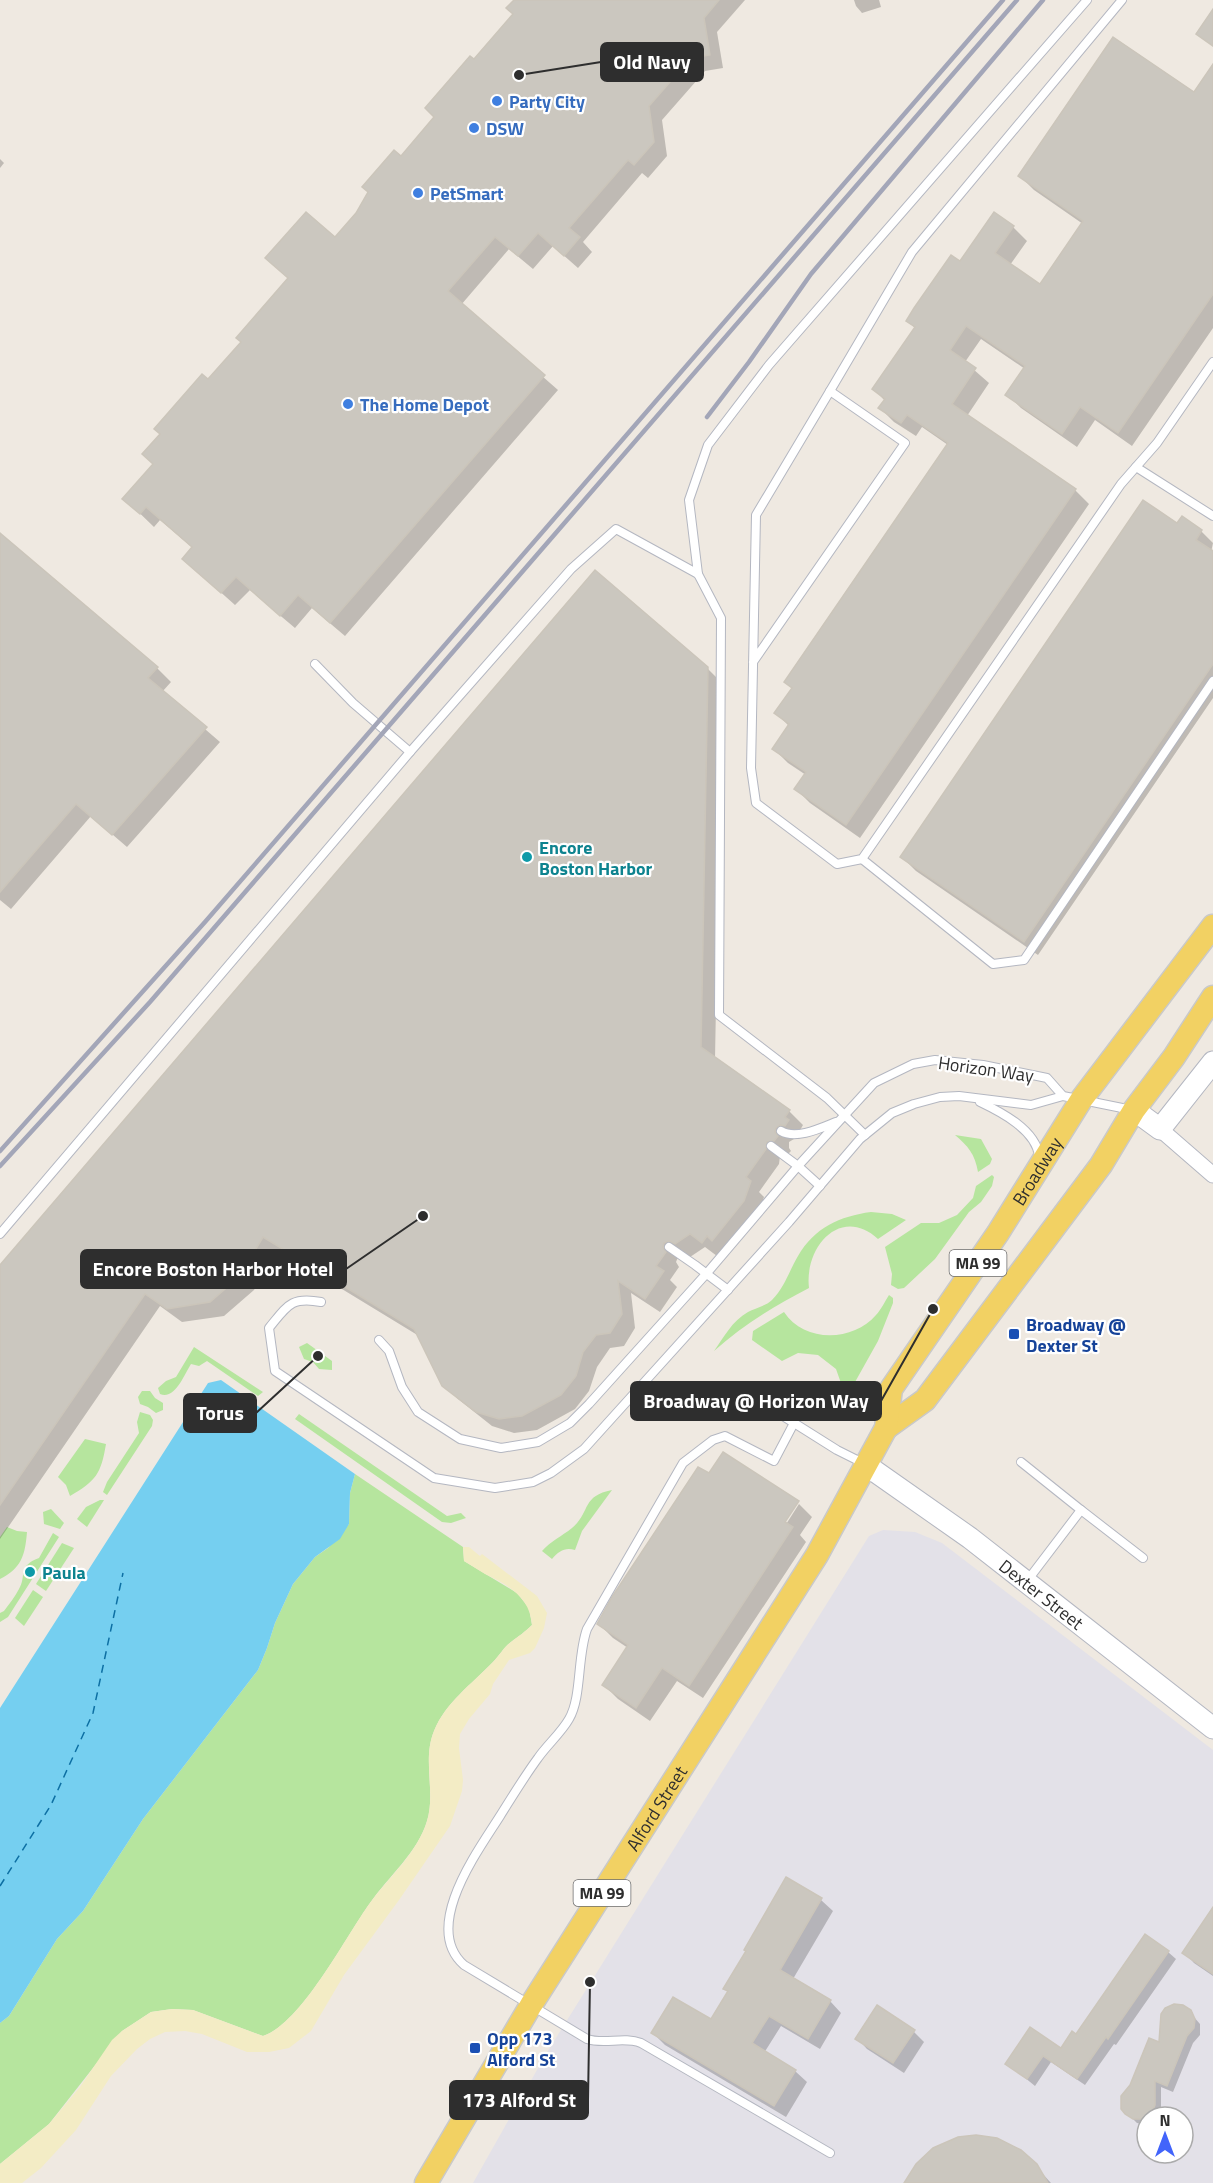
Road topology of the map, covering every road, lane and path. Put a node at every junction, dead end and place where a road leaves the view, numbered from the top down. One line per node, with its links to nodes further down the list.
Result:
1 (1087, 0): 7 (lane)
2 (1122, 0): 4 (lane)
3 (1213, 362): 5 (lane)
4 (830, 391): 8 (lane); 8 (lane)
5 (1136, 467): 6 (lane); 12 (lane)
6 (1213, 516)
7 (698, 574): 11 (lane); 19 (lane)
8 (753, 662): 12 (lane)
9 (315, 664): 11 (lane)
10 (1213, 681): 12 (lane)
11 (410, 752): 28 (lane)
12 (862, 859)
13 (1213, 926): 16 (main road, Broadway / MA 99)
14 (1213, 998): 18 (main road, Broadway / MA 99)
15 (1213, 1062): 20 (street)
16 (1072, 1098): 17 (lane); 18 (lane); 19 (lane, Horizon Way); 25 (main road, Broadway / MA 99)
17 (976, 1100): 22 (lane); 25 (lane)
18 (1134, 1110): 20 (street); 36 (main road, Broadway / MA 99)
19 (843, 1117): 21 (lane); 22 (lane); 24 (lane, Horizon Way)
20 (1160, 1129): 26 (street)
21 (781, 1131)
22 (866, 1135): 27 (lane)
23 (771, 1146): 24 (lane)
24 (798, 1166): 27 (lane); 30 (lane, Horizon Way)
25 (1041, 1166): 36 (main road, Broadway / MA 99)
26 (1213, 1175)
27 (820, 1186): 31 (lane)
28 (0, 1234)
29 (669, 1248): 30 (lane)
30 (707, 1273): 31 (lane); 33 (lane, Horizon Way)
31 (728, 1290): 32 (lane)
32 (321, 1302)
33 (379, 1340)
34 (737, 1387): 35 (lane)
35 (794, 1423): 38 (lane); 43 (lane)
36 (886, 1428): 38 (main road, Broadway / MA 99)
37 (1021, 1462): 39 (lane)
38 (866, 1465): 41 (street, Dexter Street); 43 (main road, Alford Street / MA 99)
39 (1080, 1510): 40 (lane); 41 (lane)
40 (1143, 1558)
41 (1026, 1582): 42 (street, Dexter Street)
42 (1213, 1728)
43 (531, 2006): 44 (lane); 45 (main road, Alford Street / MA 99)
44 (830, 2153)
45 (426, 2183)

